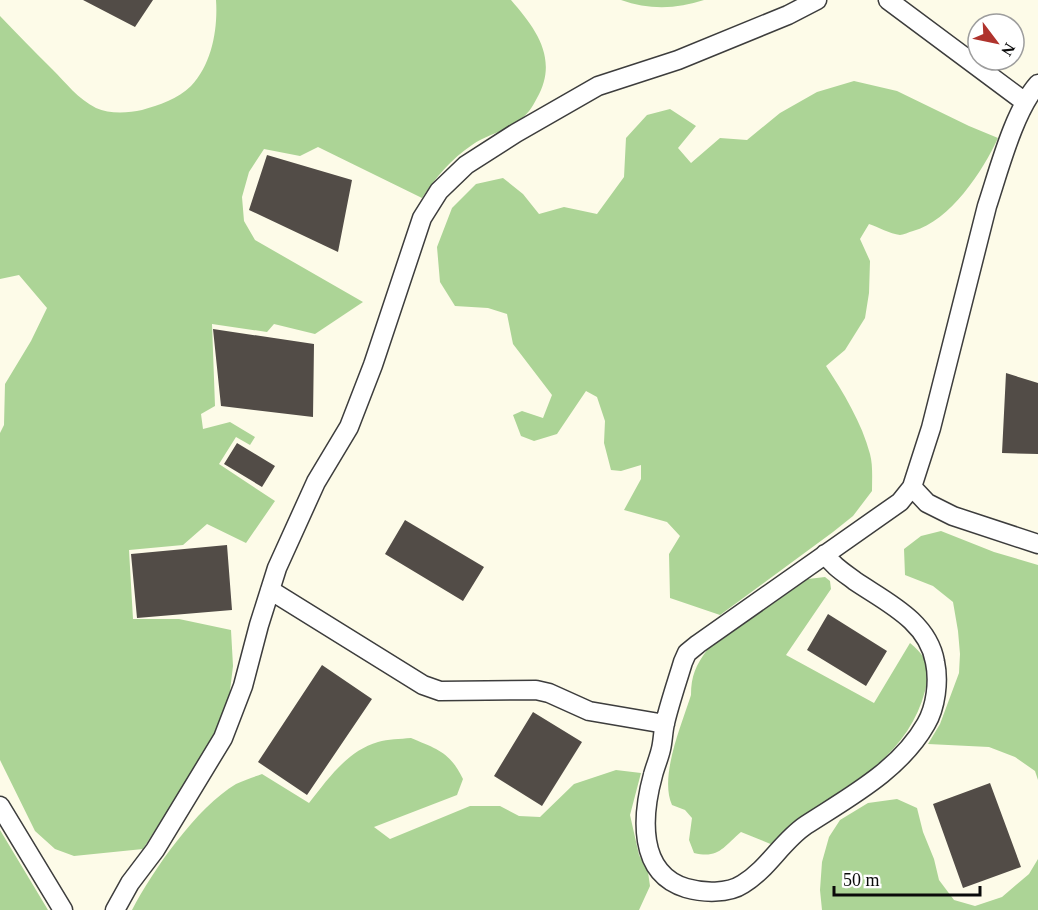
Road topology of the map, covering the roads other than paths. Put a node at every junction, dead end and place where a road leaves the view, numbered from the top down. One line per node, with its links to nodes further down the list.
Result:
1 (818, 0): 8 (lane)
2 (888, 0): 4 (lane)
3 (1038, 84): 4 (lane)
4 (1025, 102): 5 (lane)
5 (912, 487): 6 (lane); 7 (lane)
6 (1038, 544)
7 (825, 554): 9 (lane); 9 (lane)
8 (270, 590): 9 (lane); 12 (lane)
9 (665, 724)
10 (0, 806): 11 (lane)
11 (63, 910)
12 (115, 910)

